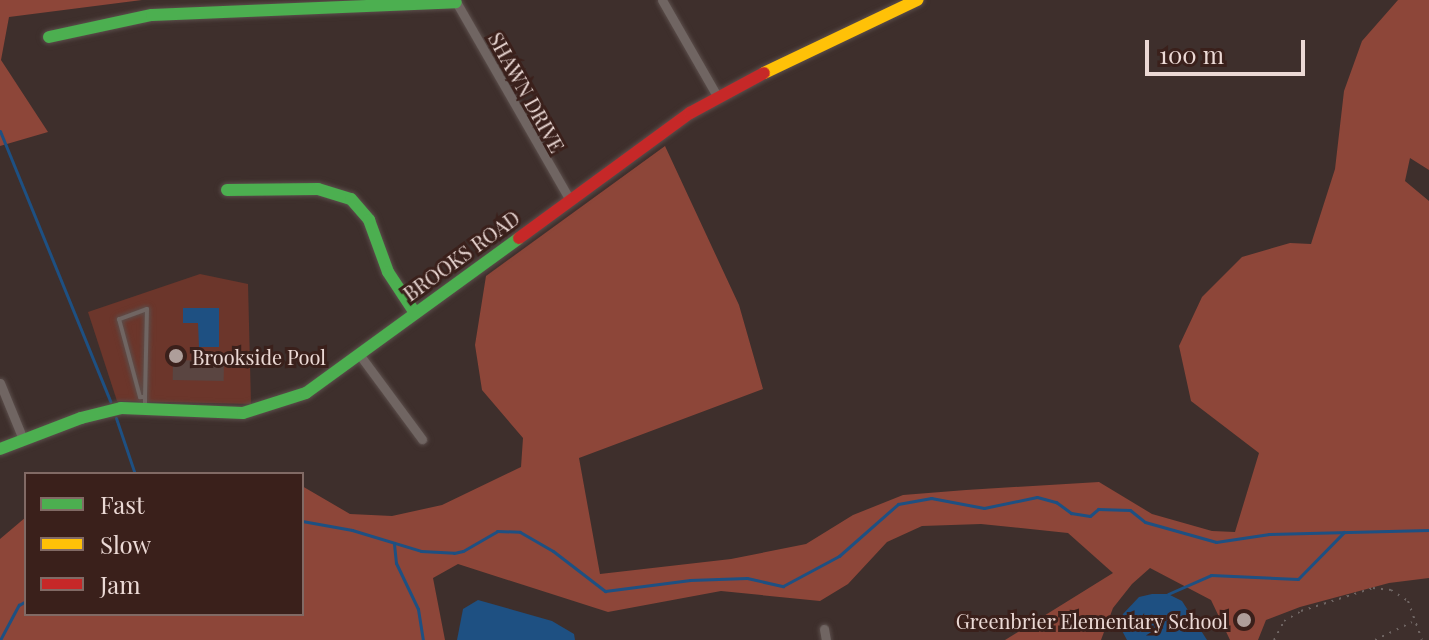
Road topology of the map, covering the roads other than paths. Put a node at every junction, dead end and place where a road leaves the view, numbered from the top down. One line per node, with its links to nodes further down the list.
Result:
1 (662, 0): 6 (street)
2 (917, 0): 6 (street, BROOKS ROAD)
3 (456, 1): 4 (street); 8 (street, SHAWN DRIVE)
4 (208, 6): 5 (street)
5 (49, 37)
6 (717, 96): 8 (street, BROOKS ROAD)
7 (227, 190): 9 (street)
8 (570, 200): 9 (street, BROOKS ROAD)
9 (415, 313): 10 (street, BROOKS ROAD)
10 (359, 354): 12 (street, BROOKS ROAD); 14 (street)
11 (0, 383): 13 (street)
12 (145, 403): 12 (lane); 13 (street, BROOKS ROAD)
13 (23, 439): 15 (street, BROOKS ROAD)
14 (422, 439)
15 (0, 449)

